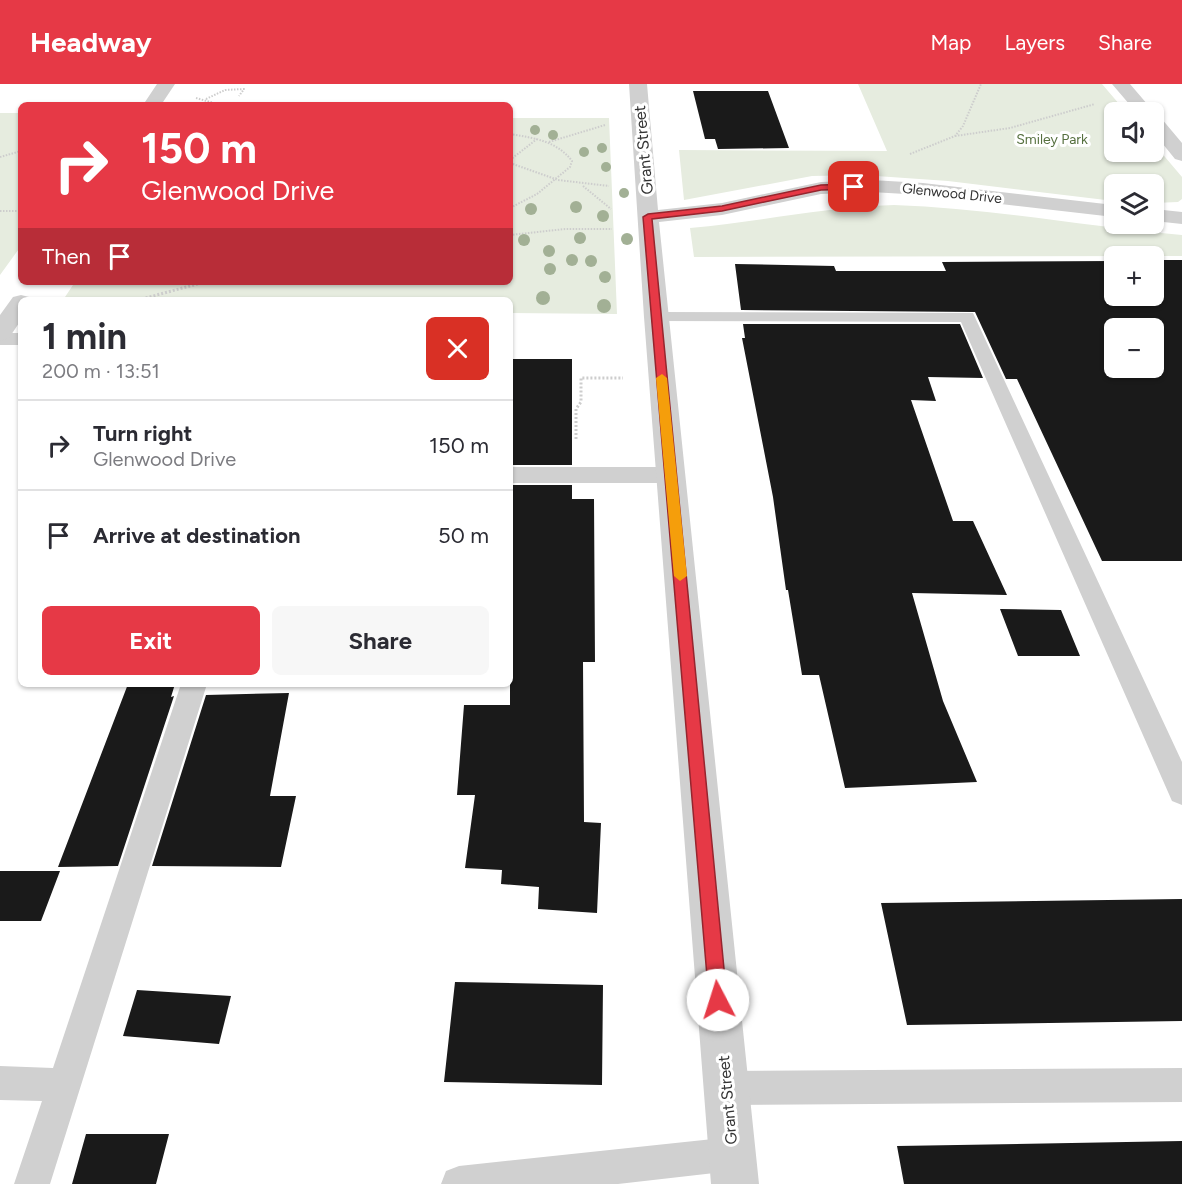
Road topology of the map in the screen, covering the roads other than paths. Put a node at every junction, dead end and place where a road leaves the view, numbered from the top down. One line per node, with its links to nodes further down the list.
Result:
1 (166, 84): 4 (street)
2 (638, 84): 11 (street, Grant Street)
3 (1120, 84): 5 (street)
4 (154, 102)
5 (1136, 102)
6 (1164, 134): 7 (street)
7 (1182, 155)
8 (1104, 210): 11 (street, Glenwood Drive)
9 (1164, 216): 10 (street)
10 (1182, 218)
11 (628, 219): 13 (street, Grant Street)
12 (18, 307): 14 (street)
13 (656, 317): 18 (street, Grant Street); 20 (lane)
14 (0, 333)
15 (0, 339): 16 (lane)
16 (18, 339)
17 (513, 475): 18 (lane)
18 (671, 476): 24 (street, Grant Street)
19 (193, 687): 22 (lane)
20 (1182, 792)
21 (0, 1083): 22 (lane)
22 (63, 1085): 26 (lane)
23 (1182, 1086): 24 (lane)
24 (726, 1088): 25 (street, Grant Street)
25 (734, 1169): 27 (lane)
26 (32, 1184)
27 (459, 1184)

